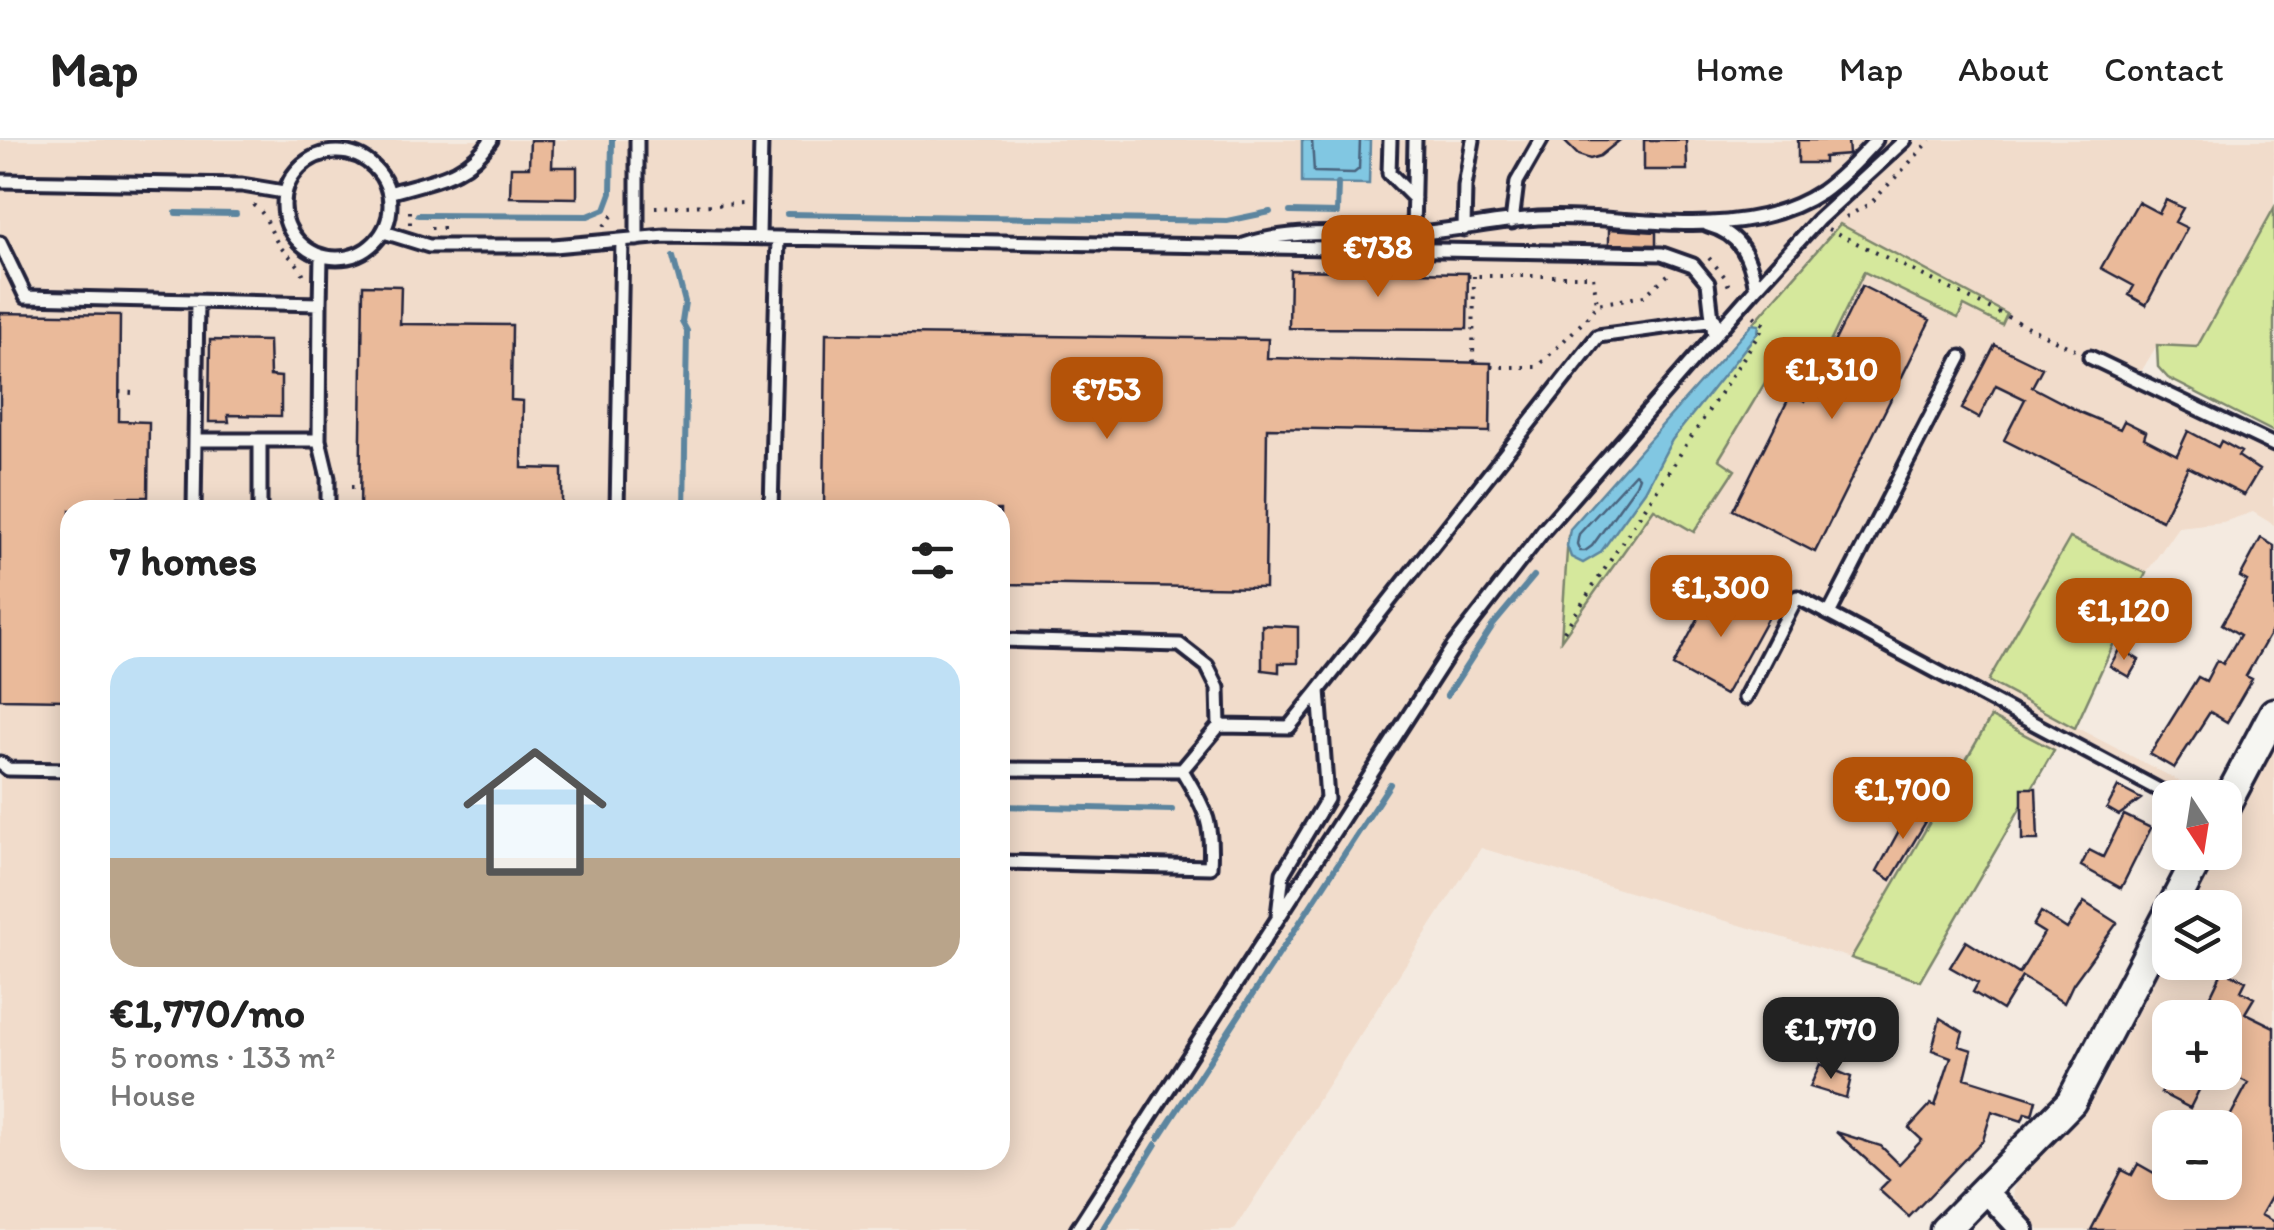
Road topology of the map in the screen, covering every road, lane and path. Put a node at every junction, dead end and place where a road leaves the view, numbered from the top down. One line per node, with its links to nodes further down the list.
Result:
1 (318, 140): 12 (lane)
2 (491, 140): 15 (lane)
3 (638, 140): 33 (lane)
4 (761, 140): 31 (lane)
5 (1390, 140): 16 (lane)
6 (1415, 140): 16 (lane)
7 (1473, 140): 27 (lane)
8 (1541, 140): 23 (lane)
9 (1876, 140): 22 (lane)
10 (1904, 140): 39 (lane)
11 (1931, 140): 48 (path)
12 (322, 154): 14 (lane); 15 (lane)
13 (0, 181): 14 (lane)
14 (284, 192): 37 (lane)
15 (389, 193): 29 (lane)
16 (1414, 198): 30 (lane)
17 (242, 202): 38 (path)
18 (744, 204): 20 (path)
19 (410, 205): 24 (path)
20 (655, 207)
21 (620, 214): 28 (path)
22 (1695, 221): 23 (lane); 39 (lane)
23 (1512, 222): 27 (lane)
24 (410, 228)
25 (429, 228): 26 (path)
26 (467, 228)
27 (1464, 228): 30 (lane)
28 (601, 230)
29 (384, 232): 34 (lane); 37 (lane)
30 (1414, 234): 36 (lane)
31 (758, 237): 32 (lane); 33 (lane)
32 (778, 238): 36 (lane); 62 (lane)
33 (637, 239): 34 (lane)
34 (622, 240): 61 (lane)
35 (0, 243): 40 (lane)
36 (1234, 248): 45 (lane)
37 (321, 257): 41 (lane)
38 (306, 280)
39 (1756, 288): 44 (lane)
40 (197, 302): 41 (lane); 52 (lane)
41 (320, 304): 54 (lane)
42 (1597, 304): 49 (path)
43 (1757, 312): 64 (path)
44 (1730, 318): 45 (lane); 46 (lane)
45 (1712, 321): 46 (lane); 66 (lane)
46 (1714, 336): 77 (lane)
47 (1961, 357): 63 (lane)
48 (2090, 357): 55 (lane)
49 (1473, 362)
50 (119, 392): 51 (path)
51 (133, 392)
52 (195, 440): 53 (lane); 58 (lane)
53 (260, 440): 54 (lane); 59 (lane)
54 (319, 440): 60 (lane)
55 (2274, 445)
56 (352, 487): 57 (path)
57 (360, 487)
58 (194, 500)
59 (260, 500)
60 (328, 500)
61 (617, 500)
62 (771, 500)
63 (1829, 614): 67 (lane); 75 (lane)
64 (1564, 631)
65 (1010, 640): 69 (lane)
66 (1319, 690): 69 (lane); 77 (lane)
67 (1745, 698)
68 (2274, 713): 74 (street)
69 (1219, 726): 73 (lane)
70 (0, 764): 72 (lane)
71 (1010, 768): 73 (lane)
72 (60, 770)
73 (1182, 770): 76 (lane)
74 (2239, 780)
75 (2152, 786)
76 (1010, 862)
77 (1278, 918): 80 (lane)
78 (2152, 946): 79 (street)
79 (1986, 1191): 81 (street); 82 (street)
80 (1077, 1230)
81 (1945, 1230)
82 (2022, 1230)

